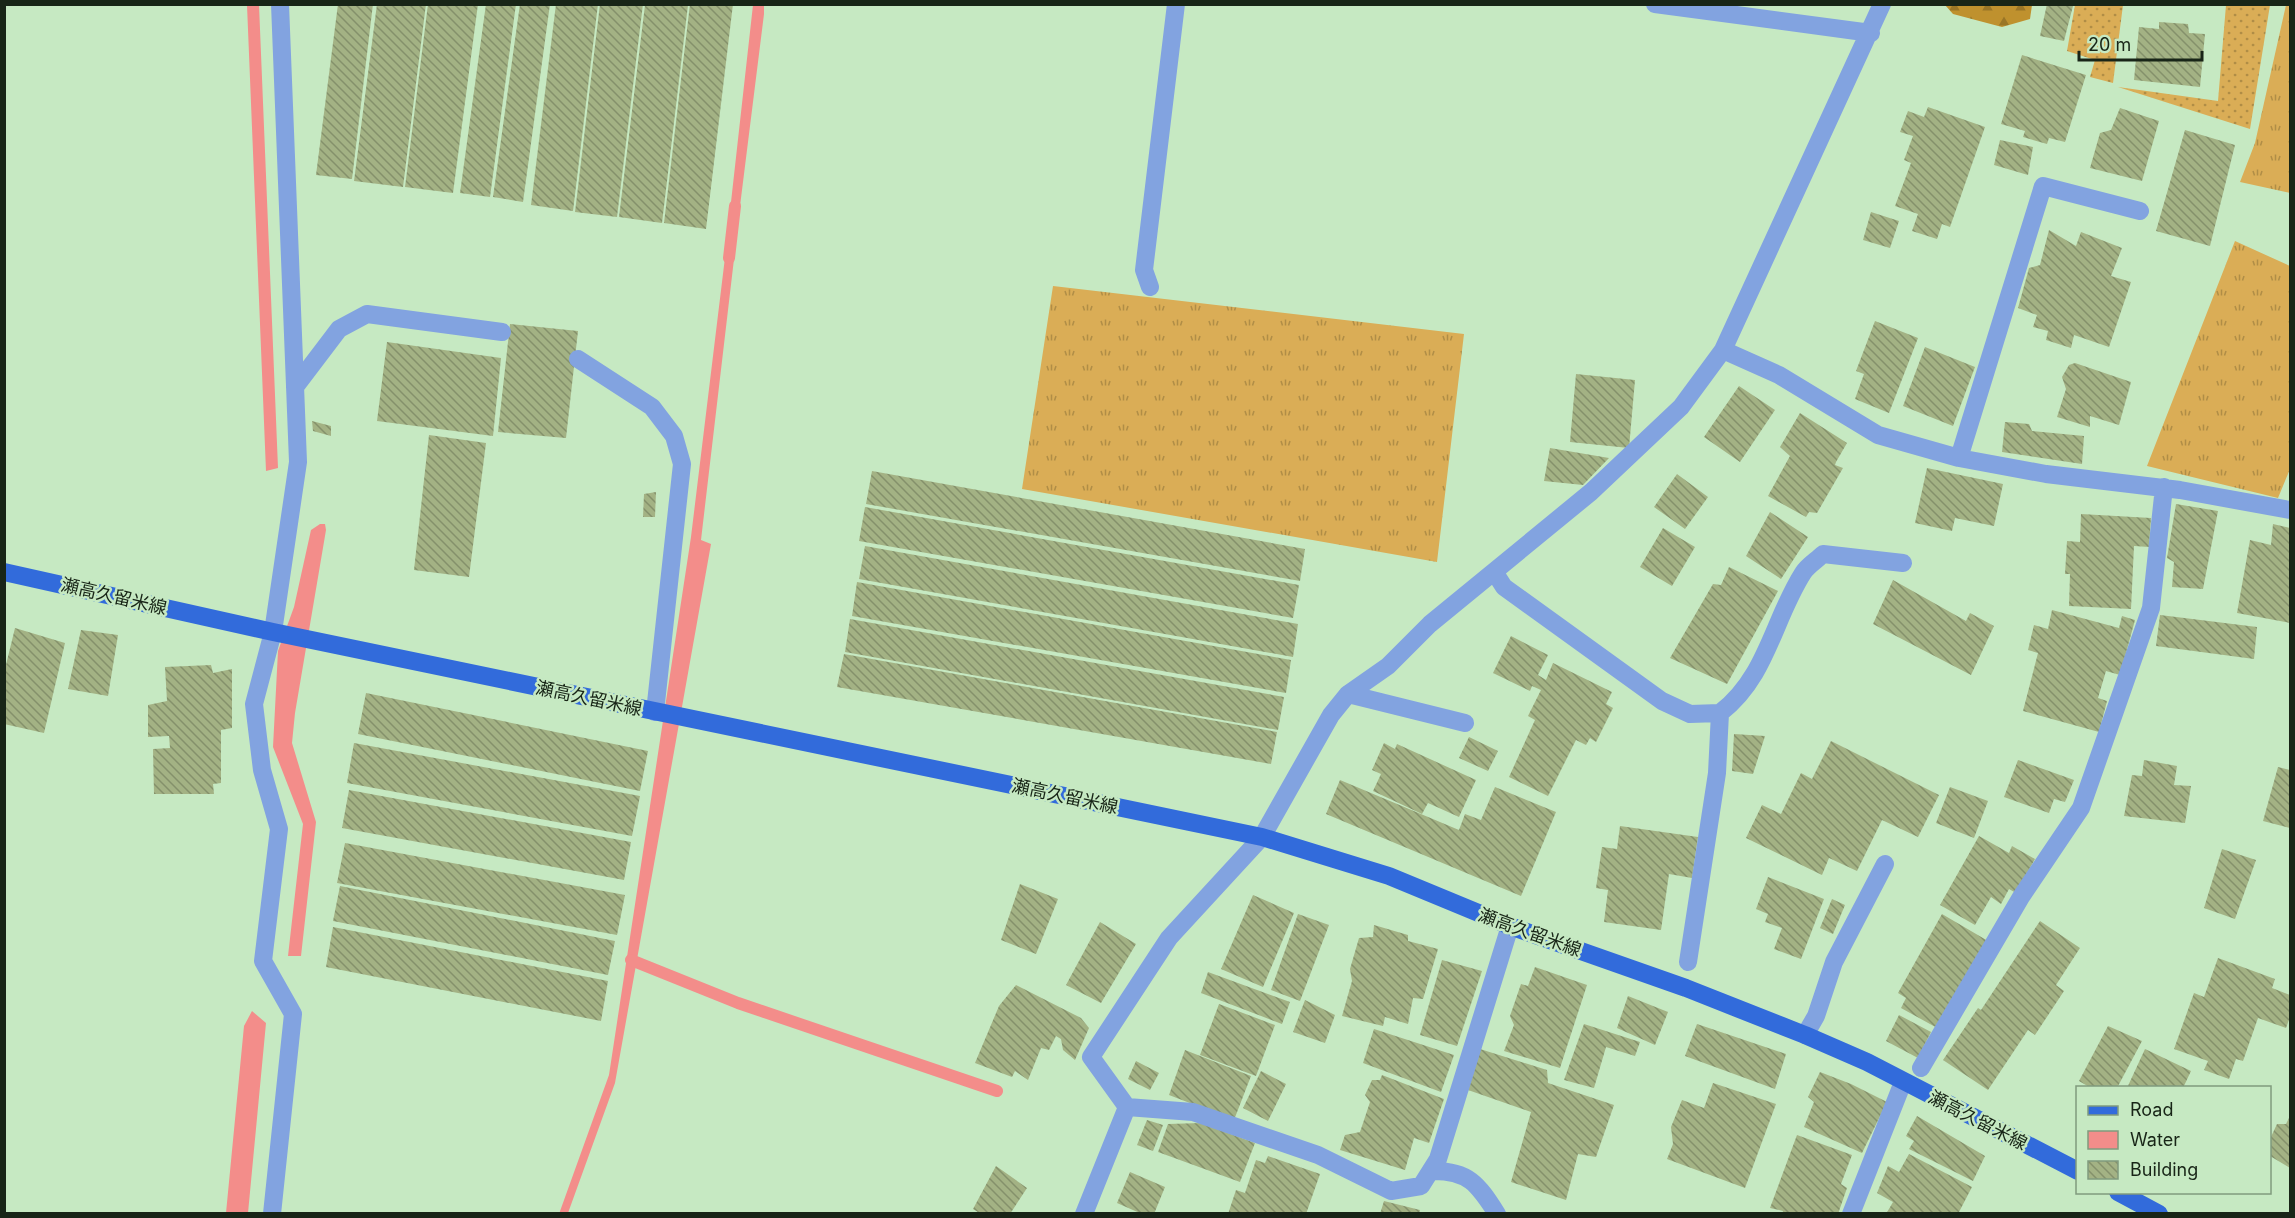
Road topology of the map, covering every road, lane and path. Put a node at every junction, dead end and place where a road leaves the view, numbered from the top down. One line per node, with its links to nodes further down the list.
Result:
1 (280, 4): 11 (street)
2 (1176, 4): 7 (street)
3 (1655, 4): 5 (street)
4 (1882, 4): 5 (street)
5 (1871, 33): 9 (street)
6 (2140, 211): 12 (street)
7 (1150, 287)
8 (502, 332): 11 (street)
9 (1723, 350): 12 (street); 17 (street)
10 (578, 358): 20 (street)
11 (295, 387): 18 (street)
12 (1959, 458): 13 (street)
13 (2164, 487): 14 (street); 28 (street)
14 (2290, 510)
15 (1903, 562): 21 (street)
16 (4, 572): 18 (main road, 瀬高久留米線)
17 (1495, 573): 19 (street); 21 (street)
18 (273, 632): 20 (main road, 瀬高久留米線); 34 (street)
19 (1348, 694): 22 (street); 23 (street)
20 (655, 712): 23 (main road, 瀬高久留米線)
21 (1720, 713): 26 (street)
22 (1465, 723)
23 (1262, 837): 25 (main road, 瀬高久留米線); 30 (street)
24 (1885, 864): 27 (street)
25 (1510, 926): 27 (main road, 瀬高久留米線); 31 (street)
26 (1688, 962)
27 (1805, 1035): 29 (main road, 瀬高久留米線)
28 (1921, 1068)
29 (1903, 1082): 32 (main road, 瀬高久留米線); 37 (street)
30 (1127, 1107): 31 (street); 35 (street)
31 (1431, 1171): 36 (street)
32 (2076, 1171)
33 (2122, 1194): 38 (main road)
34 (272, 1214)
35 (1084, 1214)
36 (1497, 1214)
37 (1851, 1214)
38 (2159, 1214)

